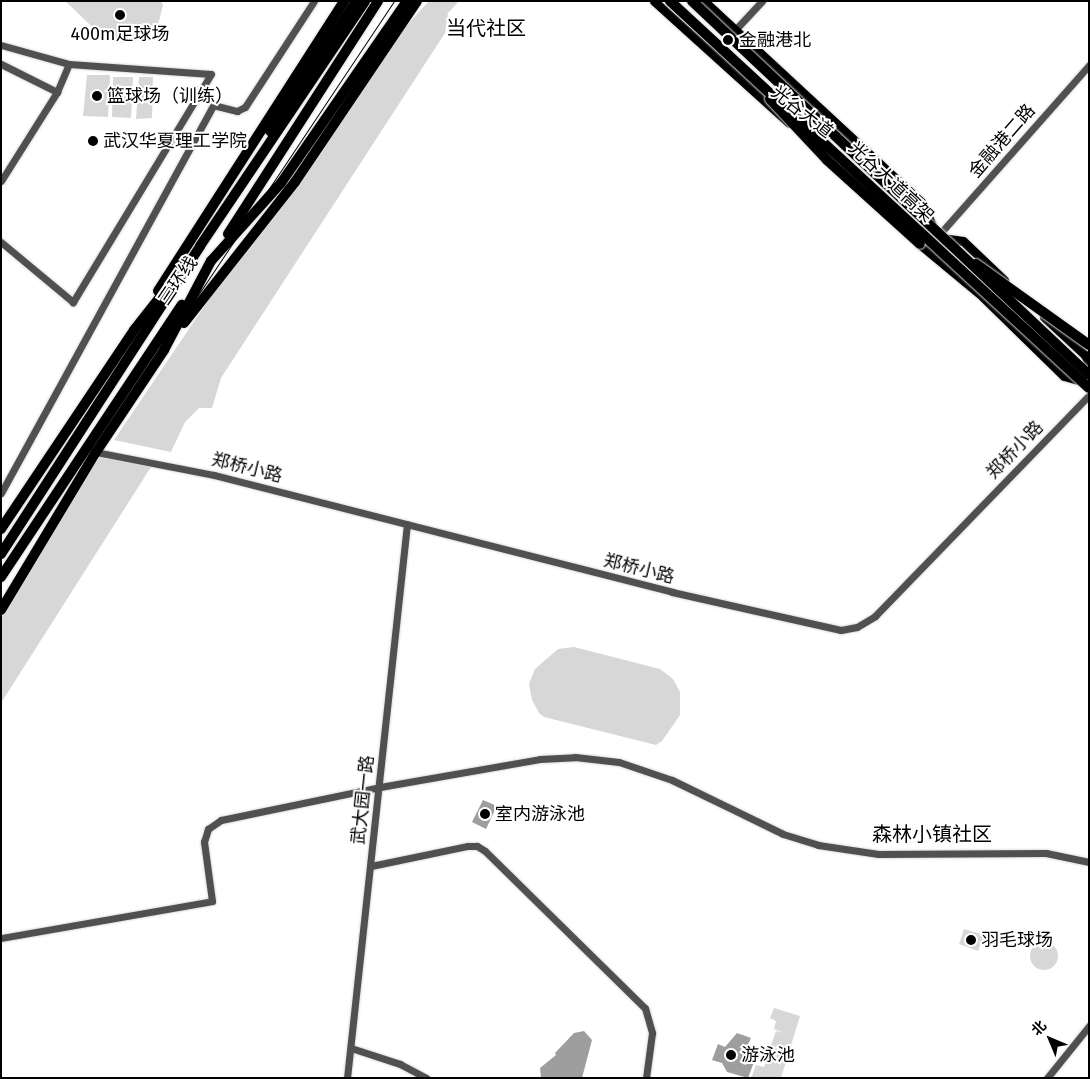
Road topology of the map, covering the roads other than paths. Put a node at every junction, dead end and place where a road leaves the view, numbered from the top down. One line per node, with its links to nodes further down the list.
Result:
1 (314, 1): 42 (street)
2 (344, 1): 23 (highway)
3 (356, 1): 19 (highway)
4 (365, 1): 29 (highway, 三环线)
5 (407, 1): 21 (highway)
6 (417, 1): 15 (highway)
7 (654, 1): 27 (main road, 光谷大道)
8 (670, 1): 20 (highway, 光谷大道高架, bridge)
9 (692, 1): 30 (highway, 光谷大道高架, bridge)
10 (704, 1): 13 (main road, 光谷大道)
11 (762, 1): 13 (street)
12 (377, 2): 31 (highway, 三环线)
13 (735, 30): 27 (main road, 光谷大道)
14 (1, 45): 17 (street)
15 (380, 53): 21 (highway); 26 (highway)
16 (1, 64): 22 (street)
17 (69, 64): 22 (street); 28 (street)
18 (1089, 65): 27 (street, 金融港二路)
19 (311, 66): 23 (highway); 29 (highway)
20 (749, 73): 32 (highway, bridge); 39 (highway, 光谷大道高架, bridge)
21 (347, 84): 24 (highway)
22 (57, 92): 25 (street)
23 (260, 130): 33 (highway)
24 (290, 170): 26 (highway); 31 (highway)
25 (1, 180)
26 (265, 217): 35 (highway)
27 (937, 237): 32 (main road, 光谷大道); 36 (main road, 光谷大道)
28 (1, 242)
29 (200, 246): 33 (highway); 45 (highway, 三环线)
30 (958, 254): 34 (highway, bridge); 37 (highway, 光谷大道高架, bridge)
31 (212, 260): 35 (highway, 三环线)
32 (984, 297): 38 (main road, 光谷大道)
33 (132, 333): 44 (highway)
34 (1089, 345)
35 (160, 347): 41 (highway); 46 (highway, 三环线)
36 (1089, 364)
37 (1089, 375)
38 (1089, 382)
39 (1089, 388)
40 (1089, 396): 43 (street, 郑桥小路)
41 (96, 452): 43 (street, 郑桥小路); 47 (highway)
42 (1, 493)
43 (407, 524): 48 (street, 武大园一路)
44 (1, 529)
45 (1, 554)
46 (1, 577)
47 (1, 610)
48 (380, 787): 49 (street); 50 (street, 武大园一路); 51 (street)
49 (1089, 862)
50 (371, 866): 53 (street, 武大园一路); 56 (street)
51 (1, 938)
52 (1089, 1026): 57 (street)
53 (351, 1048): 54 (street, 武大园一路); 55 (street)
54 (347, 1078)
55 (426, 1078)
56 (646, 1078)
57 (1046, 1078)

